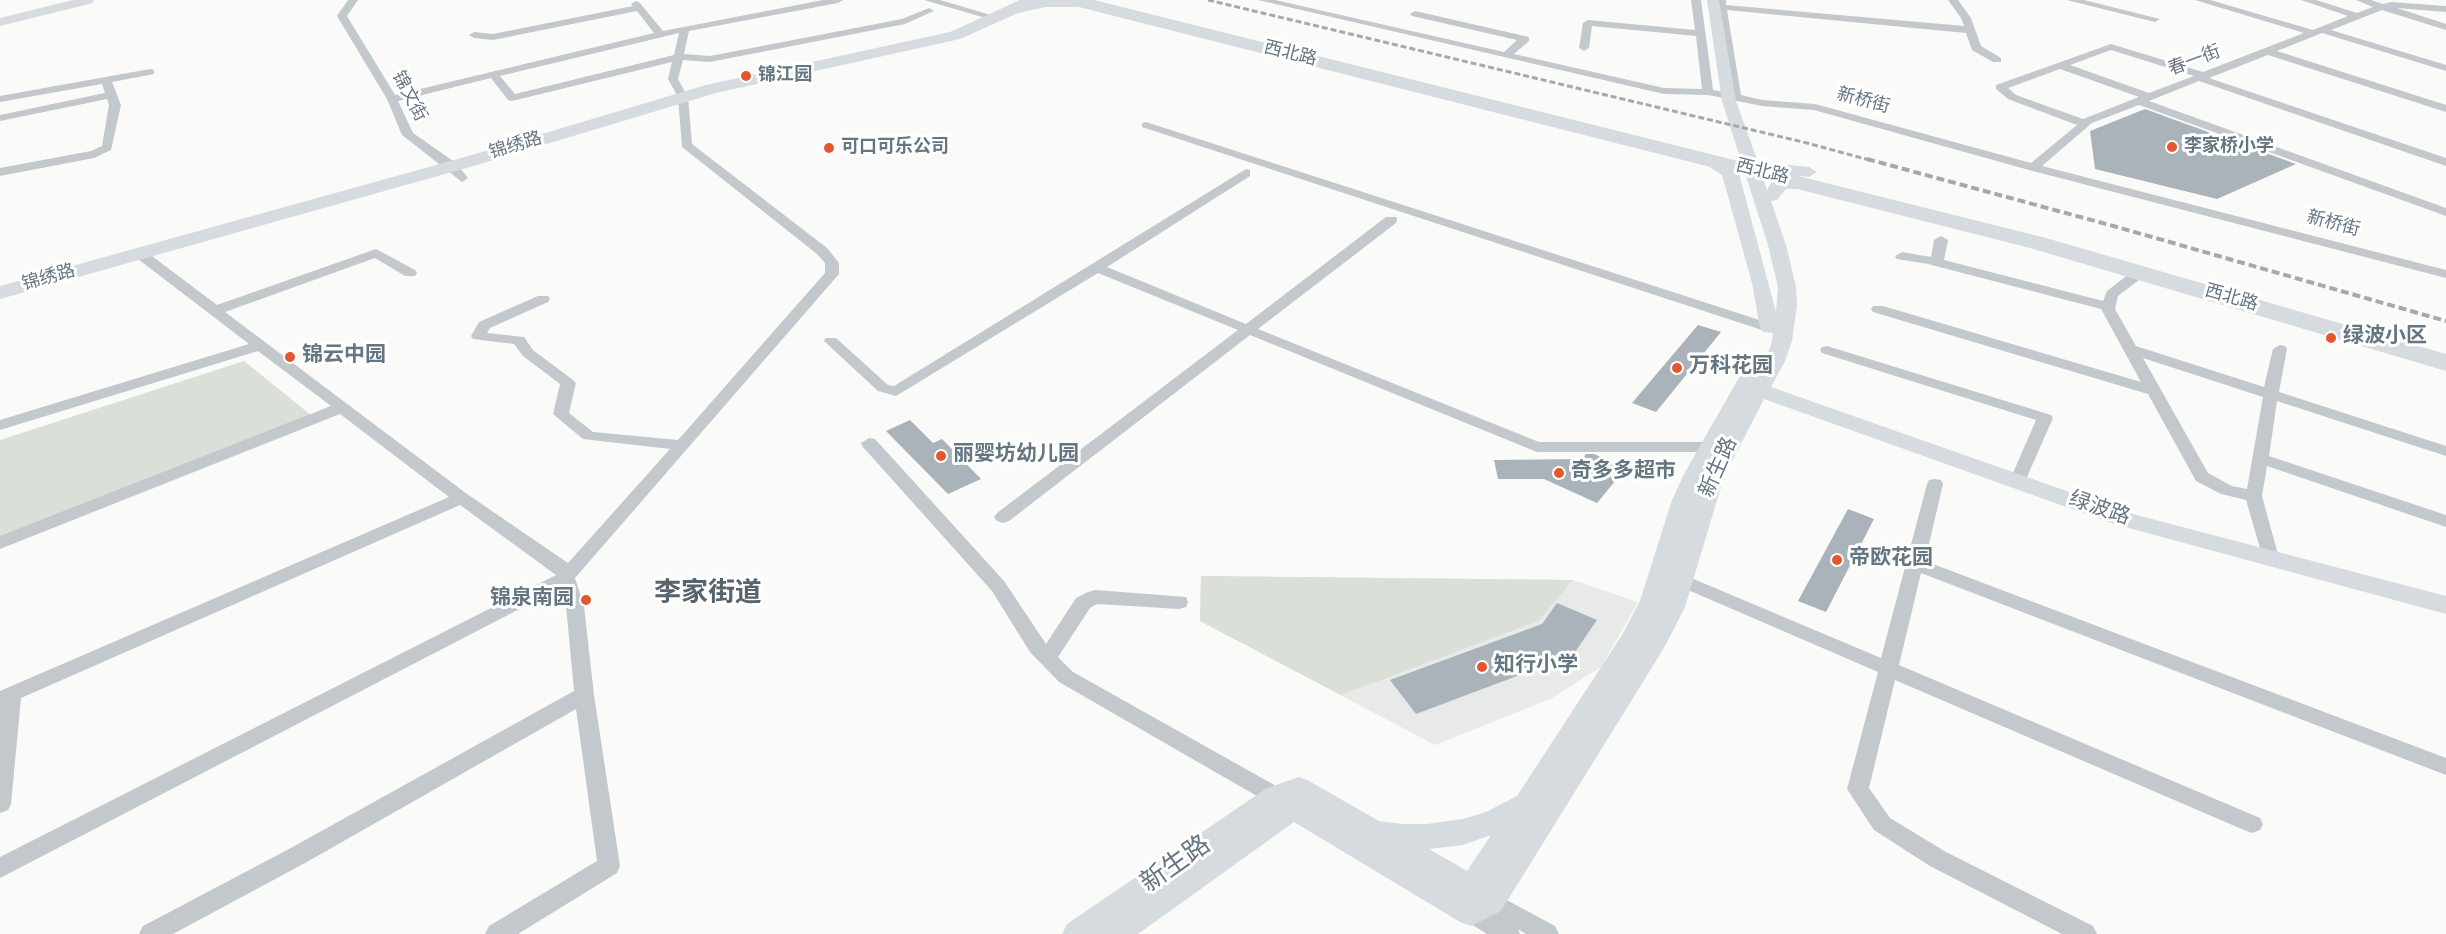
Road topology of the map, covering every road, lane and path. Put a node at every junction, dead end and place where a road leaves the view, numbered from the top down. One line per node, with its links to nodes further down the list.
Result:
1 (88, 0): 24 (main road)
2 (353, 0): 48 (street, 锦文街)
3 (838, 0): 26 (street)
4 (929, 0): 18 (street)
5 (1031, 0): 18 (main road, 锦绣路)
6 (1113, 0): 55 (highway, 西北路)
7 (1263, 0): 34 (street, 新桥街)
8 (1696, 0): 31 (street)
9 (1704, 0): 31 (main road, 新生路)
10 (1953, 0): 27 (street)
11 (2072, 0): 23 (street)
12 (2200, 0): 28 (street)
13 (2306, 0): 22 (street)
14 (2361, 0): 17 (street)
15 (1079, 2): 18 (main road); 57 (highway, 西北路)
16 (1719, 2): 27 (street); 31 (main road, 新生路); 46 (street)
17 (2381, 7): 19 (street); 22 (street, 春一街); 25 (street)
18 (1007, 9): 45 (main road, 锦绣路)
19 (2446, 9)
20 (928, 12): 35 (street)
21 (1415, 14): 34 (street)
22 (2357, 16): 28 (street, 春一街)
23 (2155, 19)
24 (0, 22)
25 (2446, 27)
26 (685, 29): 30 (street); 35 (street)
27 (1970, 30): 36 (street)
28 (2317, 32): 33 (street, 春一街); 38 (street)
29 (474, 35): 30 (street)
30 (661, 35): 40 (street)
31 (1710, 41): 32 (street); 43 (street); 66 (main road, 新生路)
32 (1584, 48)
33 (2267, 51): 41 (street, 春一街); 50 (street)
34 (1506, 55): 43 (street, 新桥街)
35 (678, 57): 40 (street); 45 (street)
36 (1997, 60)
37 (2059, 65): 41 (street); 49 (street); 52 (street)
38 (2446, 68)
39 (150, 72): 42 (street)
40 (494, 75): 48 (street)
41 (2202, 77): 49 (street, 春一街); 54 (street)
42 (106, 80): 44 (street); 47 (street)
43 (1708, 92): 46 (street, 新桥街)
44 (112, 95): 51 (street); 58 (street)
45 (683, 98): 59 (main road, 锦绣路); 95 (street)
46 (1736, 98): 56 (street, 新桥街)
47 (0, 99)
48 (392, 99): 59 (street, 锦文街)
49 (2144, 99): 52 (street, 春一街); 63 (street)
50 (2446, 109)
51 (0, 118)
52 (2085, 124): 56 (street, 春一街)
53 (1146, 125): 80 (street)
54 (2446, 162)
55 (1762, 167): 57 (highway, 西北路); 61 (highway, 西北路); 62 (main road)
56 (2033, 167): 73 (street, 新桥街)
57 (1735, 170): 80 (main road)
58 (0, 172)
59 (457, 172): 67 (main road, 锦绣路)
60 (1246, 173): 70 (street)
61 (1808, 178): 62 (main road); 72 (highway, 西北路); 84 (highway, 西北路)
62 (1771, 196): 76 (main road)
63 (2446, 212)
64 (1391, 220): 81 (street)
65 (1941, 240): 69 (street)
66 (1769, 245): 76 (main road, 新生路); 80 (main road, 新生路)
67 (139, 253): 74 (main road, 锦绣路); 79 (street)
68 (1902, 256): 69 (street)
69 (1937, 262): 77 (street)
70 (1097, 268): 81 (street); 82 (street)
71 (410, 273): 79 (street)
72 (2139, 273): 77 (street); 88 (highway, 西北路)
73 (2446, 274)
74 (0, 292)
75 (543, 299): 95 (street)
76 (1787, 305): 89 (main road, 新生路)
77 (2109, 307): 87 (street)
78 (1878, 309): 90 (street)
79 (217, 310): 83 (street)
80 (1770, 328): 96 (main road, 新生路)
81 (1246, 329): 96 (street); 103 (street)
82 (831, 340)
83 (262, 345): 92 (street); 93 (street)
84 (2446, 348)
85 (2280, 349): 91 (street)
86 (1827, 350): 99 (street)
87 (2131, 350): 90 (street); 91 (street)
88 (2446, 363)
89 (1759, 390): 99 (main road, 绿波路); 108 (main road, 新生路)
90 (2154, 392): 101 (street)
91 (2271, 394): 97 (street); 98 (street)
92 (343, 407): 102 (street); 105 (street)
93 (0, 425)
94 (869, 443): 112 (street)
95 (683, 445): 109 (street)
96 (1708, 447): 108 (main road, 新生路)
97 (2446, 451)
98 (2260, 459): 101 (street); 104 (street)
99 (2017, 482): 106 (main road, 绿波路)
100 (1935, 484): 107 (street)
101 (2254, 496): 106 (street)
102 (461, 498): 109 (street); 115 (street)
103 (1003, 517)
104 (2446, 521)
105 (0, 543)
106 (2270, 558): 111 (main road, 绿波路)
107 (1915, 564): 113 (street); 116 (street)
108 (1671, 576): 113 (street); 118 (main road, 新生路); 123 (main road, 新生路)
109 (566, 577): 114 (street); 122 (street)
110 (1179, 602): 112 (street)
111 (2446, 605)
112 (1047, 658): 117 (street)
113 (1888, 668): 120 (street); 130 (street)
114 (584, 695): 124 (street); 125 (street)
115 (6, 697): 119 (street)
116 (2446, 767)
117 (1289, 798): 121 (main road); 123 (main road); 126 (main road, 新生路); 127 (main road, 新生路)
118 (1528, 802): 121 (main road); 123 (main road, 新生路)
119 (0, 804)
120 (2252, 824)
121 (1369, 831): 123 (main road)
122 (0, 868)
123 (1478, 901): 128 (street); 129 (street)
124 (151, 934)
125 (497, 934)
126 (1078, 934)
127 (1112, 934)
128 (1508, 934)
129 (1547, 934)
130 (2085, 934)

